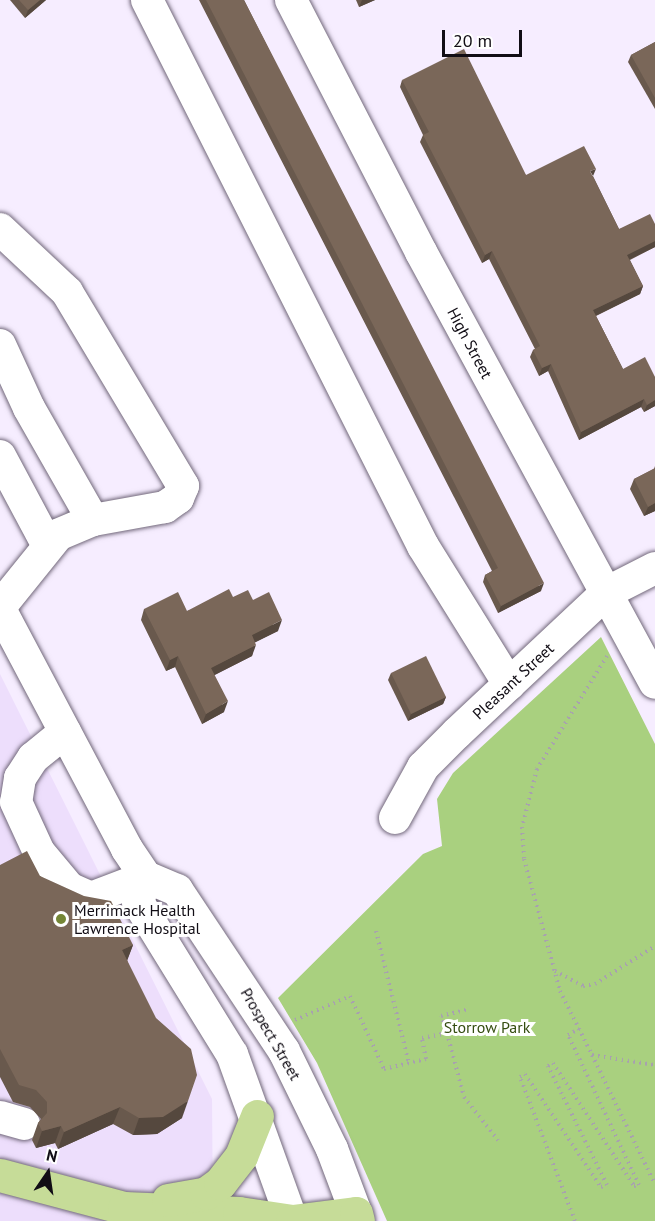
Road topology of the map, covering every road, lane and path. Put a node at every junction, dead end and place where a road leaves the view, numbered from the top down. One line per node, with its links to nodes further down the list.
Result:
1 (147, 0): 13 (street)
2 (291, 0): 9 (street, High Street)
3 (0, 229): 6 (street)
4 (0, 345): 6 (street)
5 (0, 456): 7 (street)
6 (93, 520): 7 (street)
7 (48, 546): 10 (street)
8 (655, 568): 9 (street, Pleasant Street)
9 (606, 593): 12 (street, High Street); 13 (street, Pleasant Street)
10 (0, 608): 14 (street)
11 (609, 653): 19 (path)
12 (655, 683)
13 (509, 684): 15 (street, Pleasant Street)
14 (65, 732): 16 (street); 16 (street)
15 (395, 818)
16 (146, 877): 27 (street); 32 (street, Prospect Street)
17 (376, 931): 25 (path)
18 (655, 946): 19 (path)
19 (554, 971): 22 (path)
20 (469, 1009): 23 (path)
21 (295, 1020): 25 (path)
22 (579, 1029): 24 (path); 34 (path)
23 (447, 1033): 25 (path); 28 (path)
24 (592, 1055): 26 (path); 30 (path)
25 (409, 1063)
26 (655, 1065)
27 (257, 1116): 31 (main road); 33 (street)
28 (498, 1140)
29 (0, 1175): 31 (main road)
30 (655, 1184)
31 (136, 1214): 33 (main road)
32 (357, 1217): 33 (main road)
33 (292, 1221)
34 (575, 1221)

